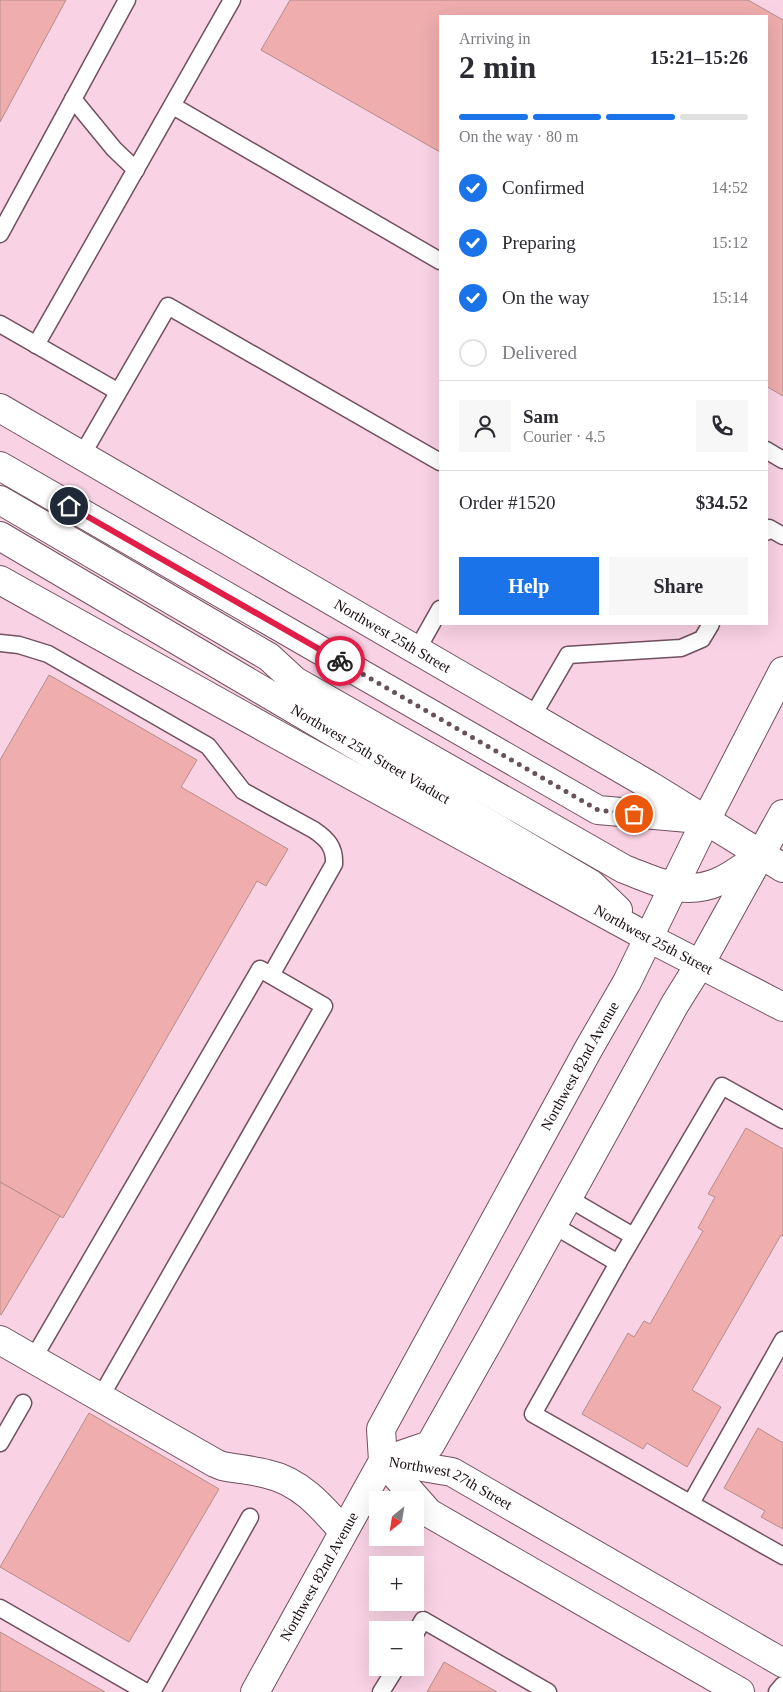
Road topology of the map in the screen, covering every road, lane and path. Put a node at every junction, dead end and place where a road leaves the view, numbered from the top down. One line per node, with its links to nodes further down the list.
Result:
1 (127, 0): 3 (lane)
2 (232, 0): 4 (lane)
3 (73, 99): 5 (lane); 6 (lane)
4 (173, 106): 5 (lane); 7 (lane)
5 (136, 170): 9 (lane)
6 (0, 234)
7 (439, 260)
8 (0, 324): 9 (lane)
9 (36, 345): 10 (lane)
10 (117, 391): 13 (lane); 15 (lane)
11 (0, 408): 13 (main road, Northwest 25th Street)
12 (768, 451): 14 (lane)
13 (82, 455): 25 (main road, Northwest 25th Street)
14 (783, 460)
15 (439, 461)
16 (0, 466): 31 (main road)
17 (0, 500): 28 (main road)
18 (768, 529): 20 (lane)
19 (0, 536): 26 (main road, Northwest 25th Street Viaduct)
20 (783, 536)
21 (0, 580): 34 (main road, Northwest 25th Street)
22 (439, 611): 25 (lane)
23 (710, 625): 29 (lane)
24 (0, 643): 36 (lane)
25 (417, 650): 29 (main road, Northwest 25th Street)
26 (220, 664): 28 (main road); 34 (main road, Northwest 25th Street Viaduct)
27 (783, 671): 31 (main road, Northwest 82nd Avenue)
28 (295, 681): 33 (main road)
29 (532, 717): 31 (main road, Northwest 25th Street)
30 (783, 814): 32 (main road)
31 (706, 820): 32 (main road, Northwest 25th Street); 33 (main road, Northwest 82nd Avenue)
32 (772, 862): 33 (main road); 35 (main road)
33 (673, 887): 34 (main road, Northwest 82nd Avenue)
34 (649, 938): 35 (main road, Northwest 25th Street); 49 (main road, Northwest 82nd Avenue)
35 (700, 964): 37 (main road, Northwest 25th Street); 39 (main road)
36 (271, 975): 45 (lane); 46 (lane)
37 (783, 1007)
38 (783, 1120): 41 (lane)
39 (568, 1198): 40 (main road); 41 (lane)
40 (553, 1225): 42 (lane); 49 (main road)
41 (633, 1236): 42 (lane)
42 (618, 1263): 50 (lane)
43 (0, 1340): 45 (main road)
44 (783, 1340): 50 (lane)
45 (33, 1359): 46 (main road)
46 (100, 1398): 52 (main road)
47 (23, 1403): 48 (lane)
48 (0, 1443)
49 (383, 1460): 52 (main road, Northwest 82nd Avenue); 56 (main road, Northwest 27th Street); 64 (main road, Northwest 27th Street)
50 (690, 1503): 53 (lane)
51 (250, 1517): 60 (lane)
52 (343, 1531): 61 (main road, Northwest 82nd Avenue)
53 (783, 1556)
54 (0, 1608): 59 (lane)
55 (422, 1621): 63 (lane)
56 (783, 1663)
57 (391, 1676): 62 (lane)
58 (783, 1684): 65 (lane)
59 (146, 1692)
60 (152, 1692)
61 (255, 1692)
62 (381, 1692)
63 (548, 1692)
64 (740, 1692)
65 (778, 1692)

